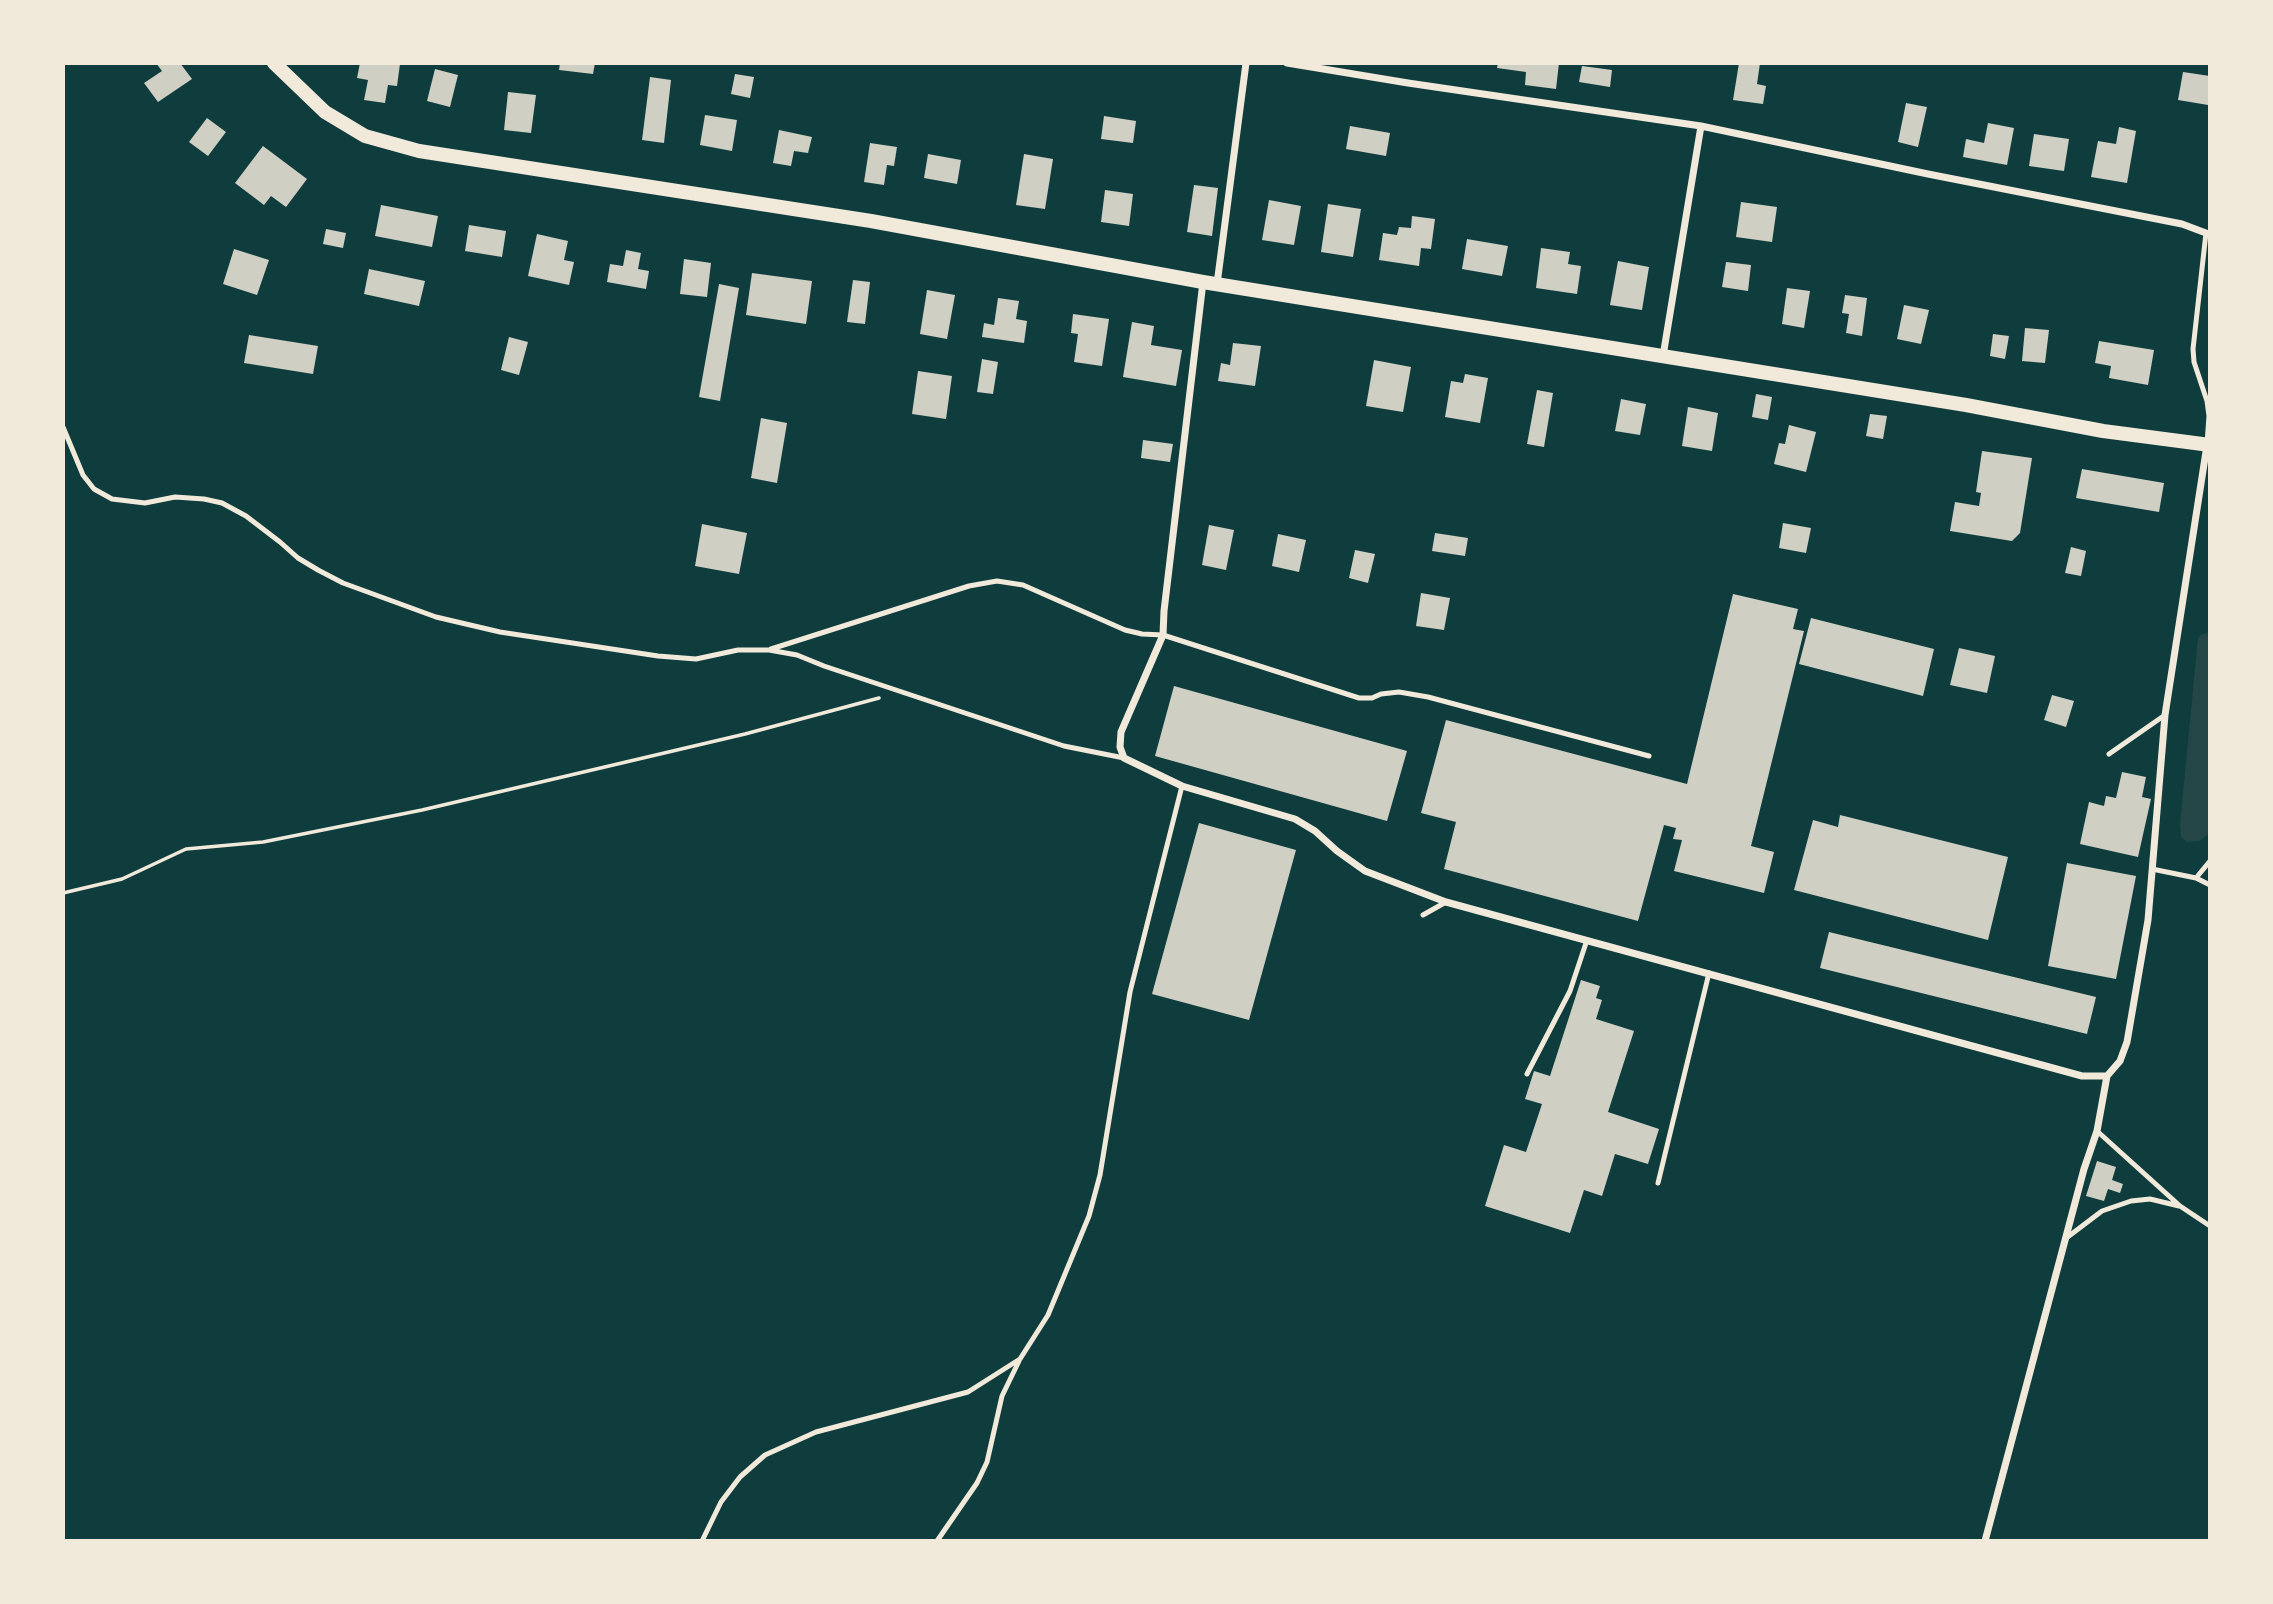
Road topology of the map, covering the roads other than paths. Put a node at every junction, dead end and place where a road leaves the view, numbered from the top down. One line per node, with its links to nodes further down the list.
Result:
1 (274, 63): 6 (main road)
2 (1246, 63): 6 (street)
3 (1287, 63): 4 (street)
4 (1701, 126): 5 (street); 7 (street)
5 (2206, 233): 9 (lane)
6 (1210, 284): 7 (main road); 10 (street)
7 (1663, 356): 9 (main road)
8 (63, 427): 11 (lane)
9 (2208, 445): 12 (street)
10 (1163, 635): 11 (lane); 14 (lane); 15 (street)
11 (769, 650): 15 (lane)
12 (2165, 715): 13 (lane); 18 (street)
13 (2109, 754)
14 (1649, 756)
15 (1124, 758): 16 (street)
16 (1182, 786): 21 (street); 32 (lane)
17 (2210, 861): 19 (lane)
18 (2152, 869): 19 (lane); 26 (street)
19 (2196, 878): 20 (lane)
20 (2210, 885)
21 (1446, 902): 22 (lane); 23 (street)
22 (1423, 915)
23 (1587, 940): 24 (street); 25 (lane)
24 (1709, 973): 26 (street); 28 (lane)
25 (1527, 1074)
26 (2107, 1076): 27 (street)
27 (2097, 1130): 29 (lane); 31 (street)
28 (1658, 1182)
29 (2180, 1206): 30 (lane); 31 (lane)
30 (2210, 1226)
31 (2065, 1239): 35 (street)
32 (1020, 1359): 33 (lane); 34 (lane)
33 (702, 1541)
34 (937, 1541)
35 (1985, 1541)

